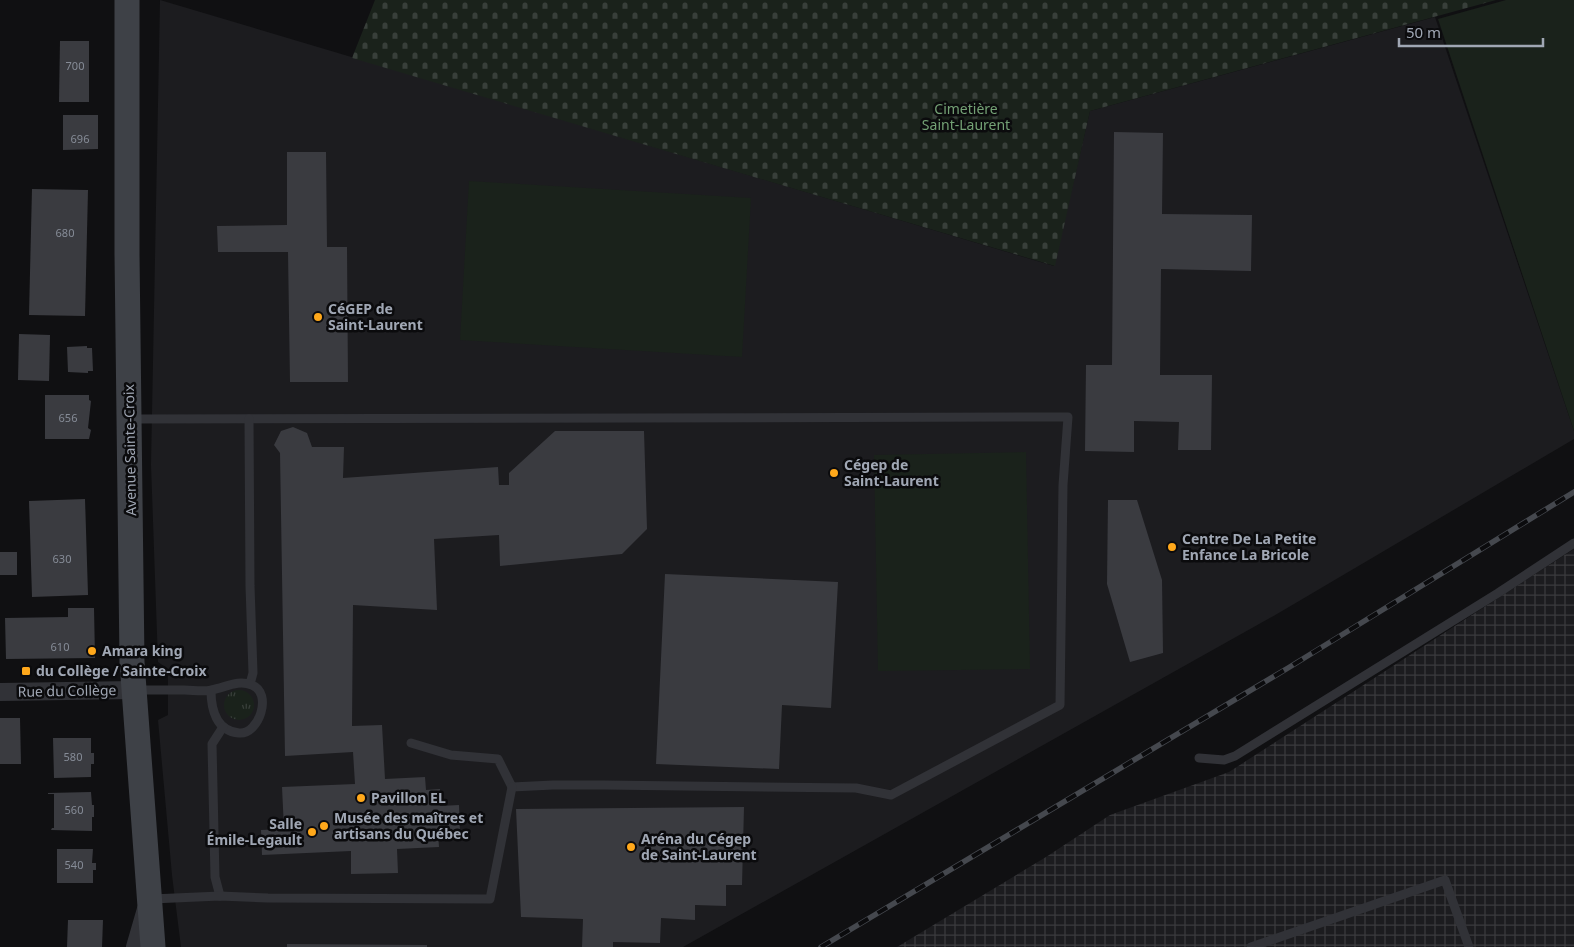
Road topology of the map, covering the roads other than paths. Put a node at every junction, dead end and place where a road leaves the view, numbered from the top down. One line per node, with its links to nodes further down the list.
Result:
1 (127, 0): 2 (main road, Avenue Sainte-Croix)
2 (129, 419): 3 (lane); 6 (main road, Avenue Sainte-Croix)
3 (249, 419): 5 (lane); 12 (lane)
4 (1574, 543): 11 (lane)
5 (250, 684): 7 (lane); 9 (lane)
6 (134, 690): 7 (lane); 8 (street, Rue du Collège); 14 (main road, Avenue Sainte-Croix)
7 (211, 690): 9 (lane)
8 (0, 692)
9 (223, 727): 13 (lane)
10 (411, 743): 12 (lane)
11 (1199, 758)
12 (512, 787): 13 (lane)
13 (220, 896): 14 (lane)
14 (149, 899): 15 (street, Avenue Sainte-Croix); 16 (main road, Avenue Sainte-Croix)
15 (135, 947)
16 (153, 947)
17 (1251, 947): 18 (lane)
18 (1469, 947)

